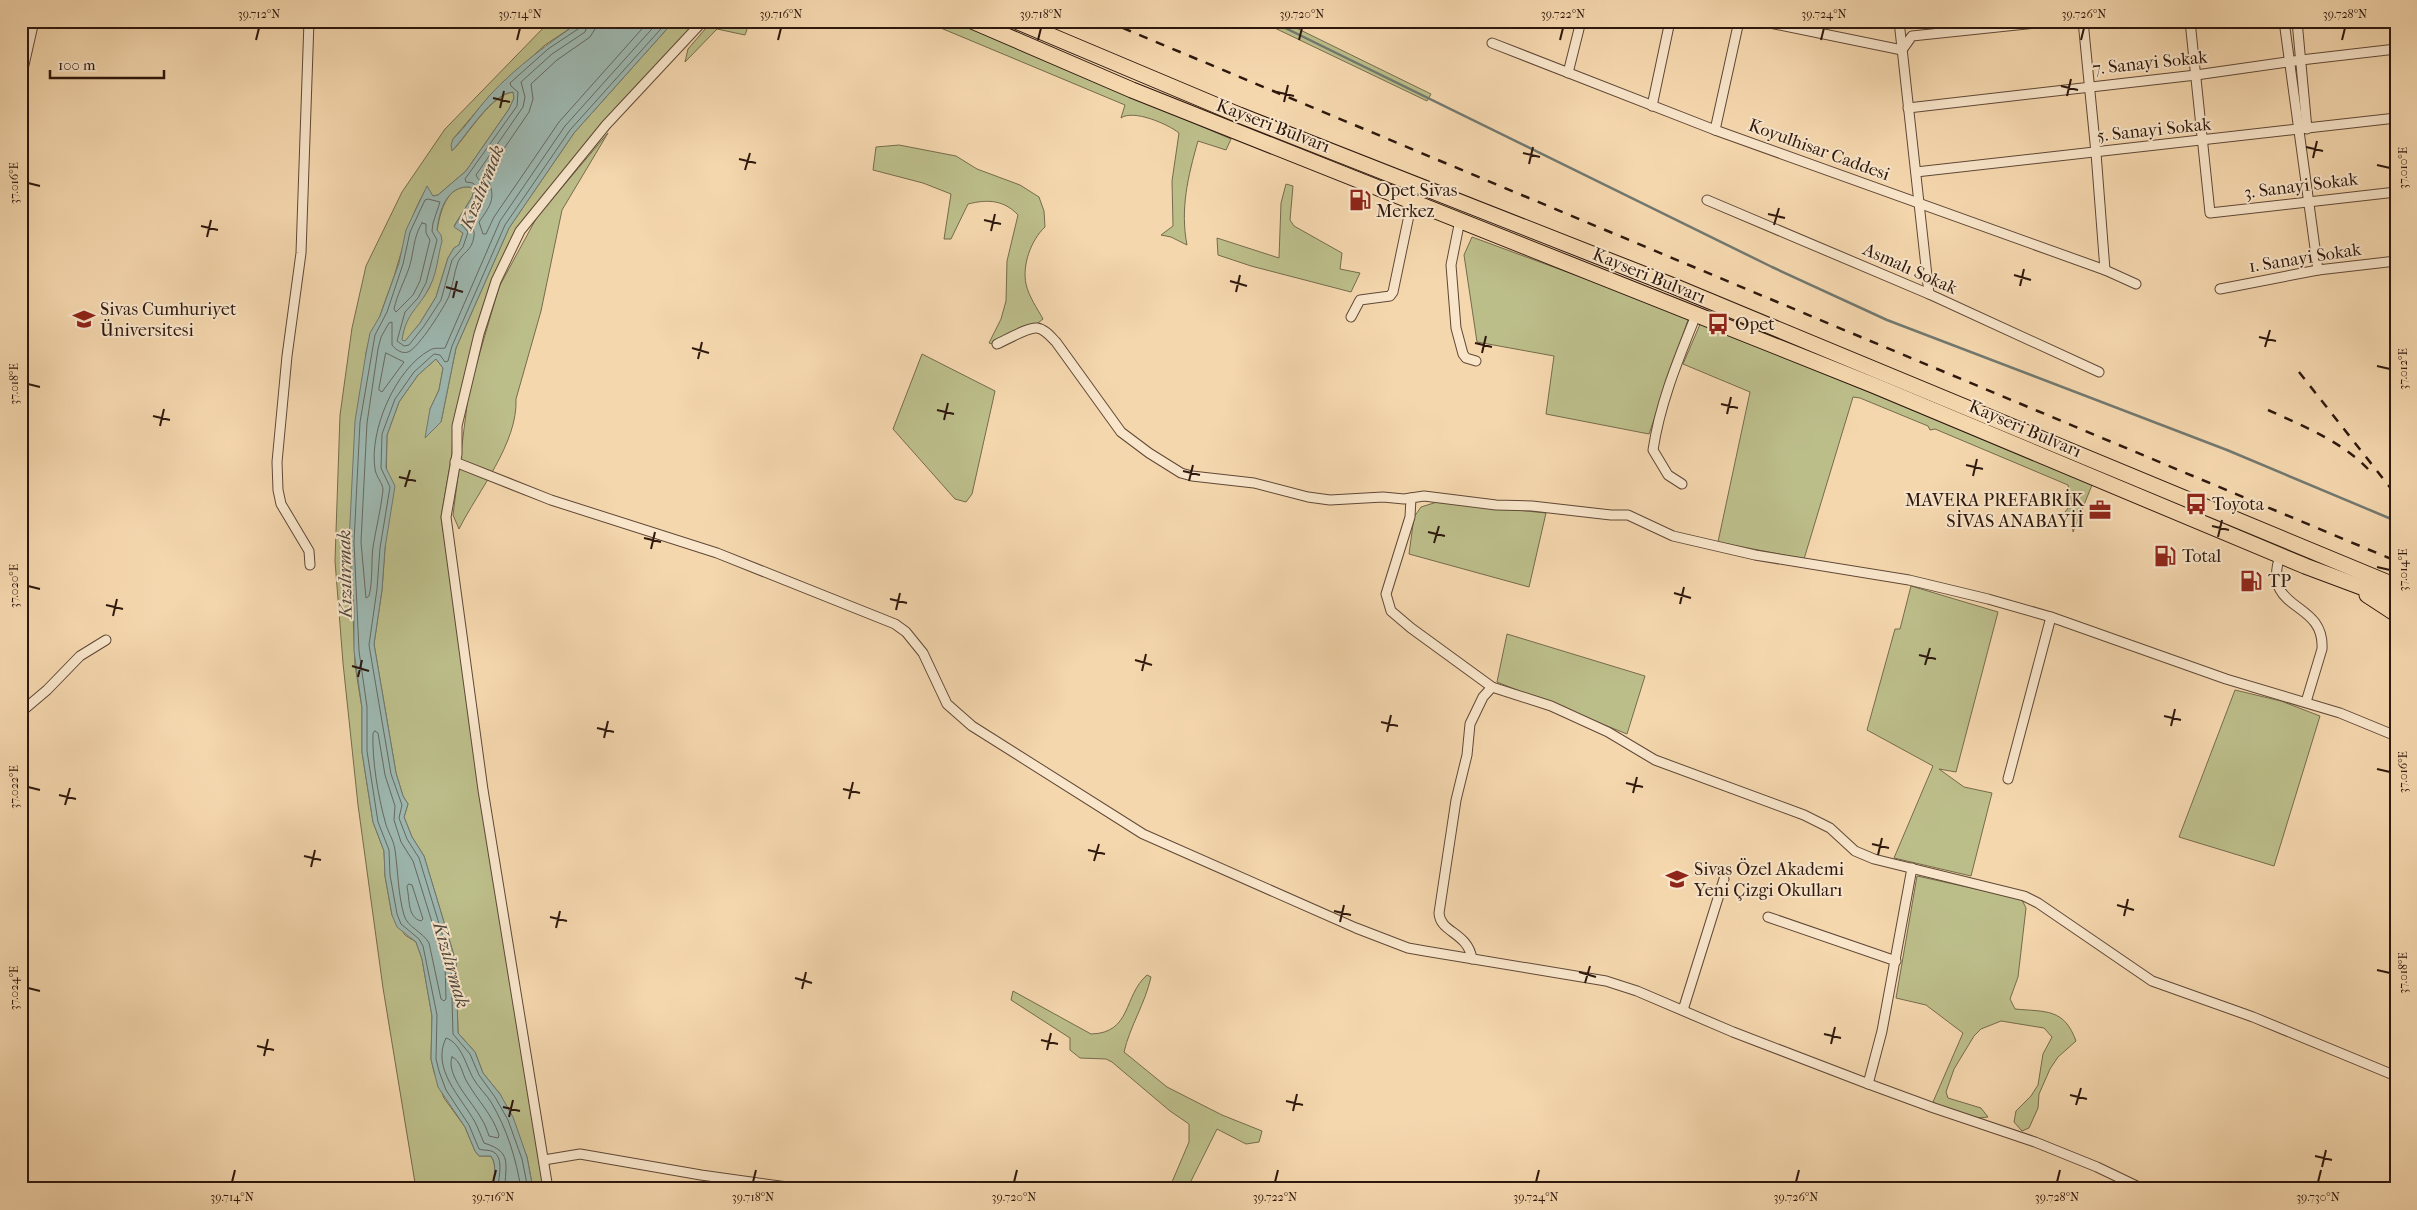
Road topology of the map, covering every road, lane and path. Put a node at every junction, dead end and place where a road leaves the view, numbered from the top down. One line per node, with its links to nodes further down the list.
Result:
1 (34, 21): 23 (street)
2 (309, 21): 57 (street)
3 (703, 21): 53 (street)
4 (972, 21): 38 (highway, Kayseri Bulvarı)
5 (1016, 21): 59 (highway, Kayseri Bulvarı)
6 (1581, 21): 24 (street)
7 (1670, 21): 28 (street)
8 (1739, 21): 31 (street)
9 (1760, 21): 20 (street)
10 (1898, 21): 20 (street)
11 (2054, 21): 20 (street)
12 (2083, 21): 27 (street)
13 (2190, 21): 25 (street)
14 (2284, 21): 22 (street)
15 (2297, 21): 21 (street)
16 (2395, 21): 17 (street)
17 (2396, 29)
18 (1492, 43): 24 (street, Koyulhisar Caddesi)
19 (2396, 49): 21 (street, 7. Sanayi Sokak)
20 (1902, 50): 29 (street)
21 (2301, 60): 22 (street, 7. Sanayi Sokak); 32 (street)
22 (2289, 62): 25 (street, 7. Sanayi Sokak); 32 (street)
23 (23, 65): 26 (street)
24 (1568, 73): 28 (street, Koyulhisar Caddesi)
25 (2196, 75): 27 (street, 7. Sanayi Sokak); 33 (street)
26 (21, 78)
27 (2089, 86): 29 (street, 7. Sanayi Sokak); 34 (street)
28 (1652, 106): 31 (street, Koyulhisar Caddesi)
29 (1908, 108): 35 (street)
30 (2396, 118): 32 (street, 5. Sanayi Sokak)
31 (1715, 130): 40 (street, Koyulhisar Caddesi)
32 (2303, 130): 33 (street, 5. Sanayi Sokak); 39 (street)
33 (2204, 141): 34 (street, 5. Sanayi Sokak); 39 (street, 3. Sanayi Sokak)
34 (2096, 153): 35 (street, 5. Sanayi Sokak); 43 (street)
35 (1916, 172): 40 (street)
36 (2396, 192): 39 (street, 3. Sanayi Sokak)
37 (1707, 200): 47 (street, Asmalı Sokak)
38 (1412, 201): 41 (highway, Kayseri Bulvarı); 49 (street)
39 (2309, 202): 44 (street)
40 (1919, 204): 43 (street, Koyulhisar Caddesi); 47 (street)
41 (1460, 220): 48 (highway, Kayseri Bulvarı); 51 (street)
42 (2396, 261): 44 (street, 1. Sanayi Sokak)
43 (2105, 270): 45 (street, Koyulhisar Caddesi)
44 (2318, 270): 46 (street, 1. Sanayi Sokak)
45 (2136, 284)
46 (2220, 289)
47 (1928, 294): 52 (street, Asmalı Sokak)
48 (1696, 315): 54 (street); 56 (highway, Kayseri Bulvarı)
49 (1351, 317)
50 (997, 344): 55 (street)
51 (1476, 362)
52 (2099, 372)
53 (455, 462): 72 (street); 77 (street)
54 (1682, 484)
55 (1412, 498): 62 (street); 64 (street)
56 (2280, 556): 58 (highway, Kayseri Bulvarı); 65 (street)
57 (310, 565)
58 (2348, 582): 60 (highway, Kayseri Bulvarı); 61 (highway)
59 (2396, 586)
60 (2396, 600)
61 (2396, 614)
62 (2051, 618): 65 (street); 68 (street)
63 (106, 640): 66 (street)
64 (1492, 687): 69 (street); 72 (street)
65 (2306, 702): 67 (street)
66 (21, 712)
67 (2396, 736)
68 (2008, 779)
69 (1912, 868): 73 (street); 75 (street)
70 (1724, 879): 74 (street)
71 (1768, 917): 73 (street)
72 (1472, 959): 74 (street)
73 (1896, 961): 76 (street)
74 (1682, 1010): 76 (street)
75 (2396, 1076)
76 (1868, 1084): 80 (street)
77 (544, 1160): 78 (street); 79 (street)
78 (548, 1189)
79 (802, 1189)
80 (2143, 1189)

